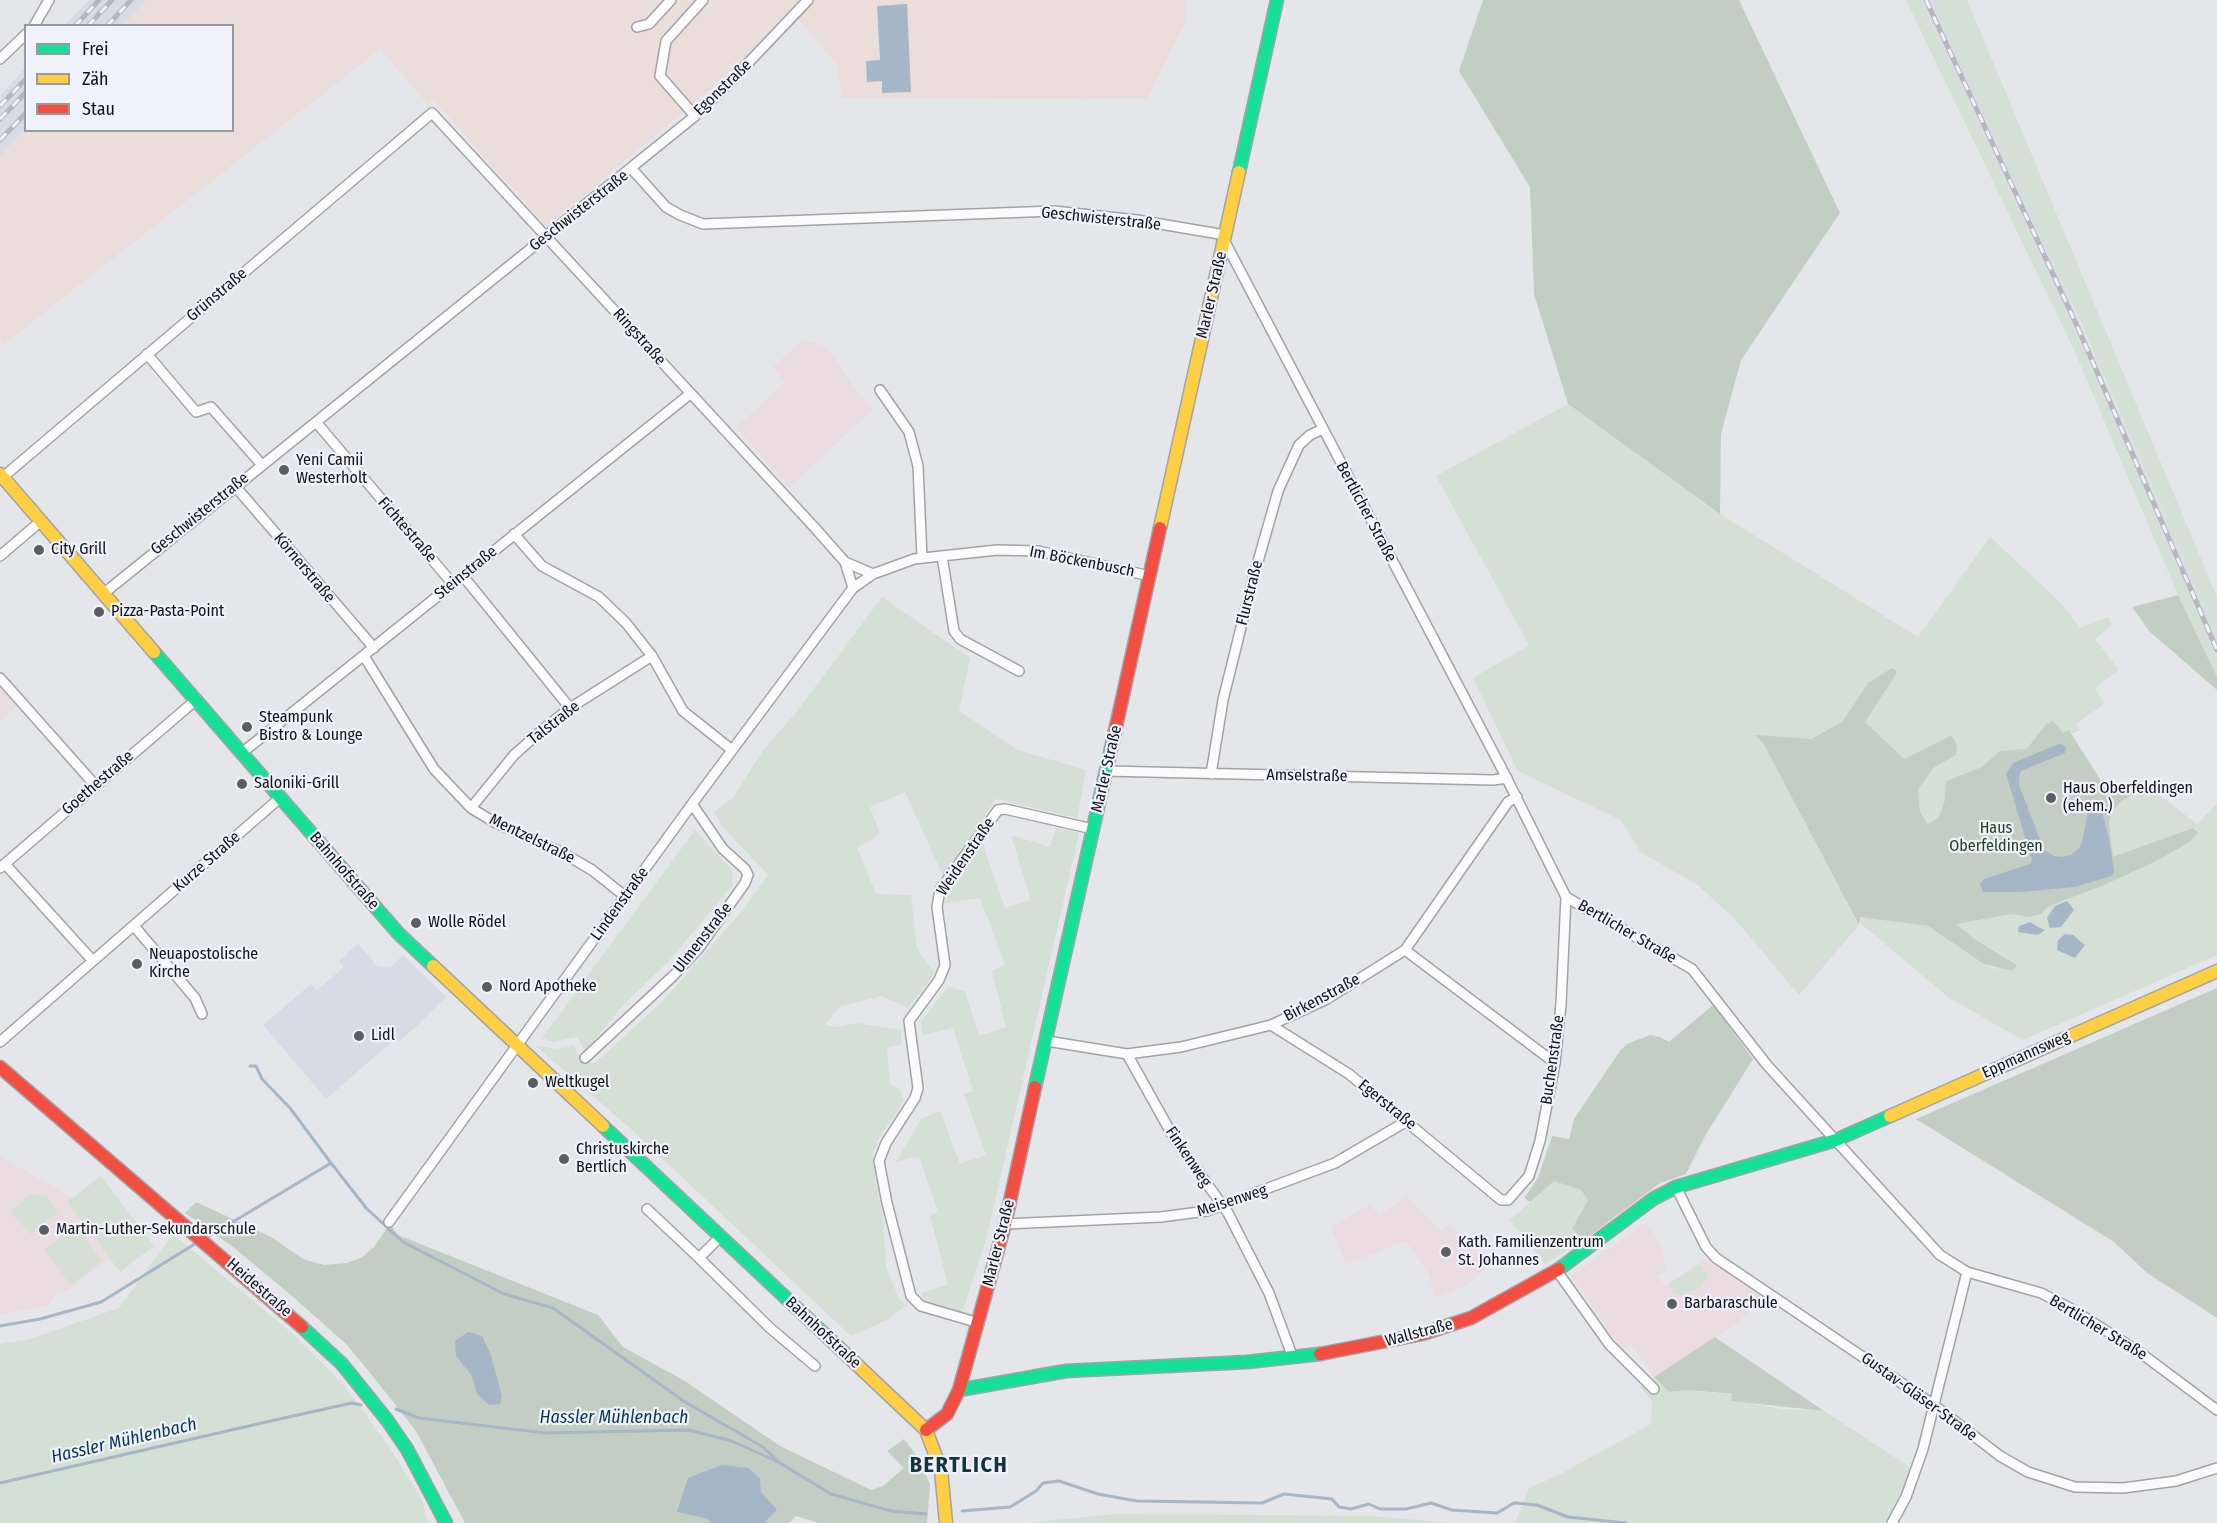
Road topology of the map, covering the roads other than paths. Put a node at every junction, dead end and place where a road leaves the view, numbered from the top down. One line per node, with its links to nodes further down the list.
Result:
1 (49, 0): 6 (street)
2 (671, 0): 7 (street)
3 (704, 0): 11 (street)
4 (807, 0): 11 (street, Egonstraße)
5 (1277, 0): 14 (street, Marler Straße)
6 (35, 24)
7 (637, 27)
8 (24, 36): 9 (street)
9 (0, 59)
10 (432, 113): 13 (street, Ringstraße); 15 (street, Grünstraße)
11 (694, 116): 12 (street, Egonstraße)
12 (631, 168): 13 (street, Geschwisterstraße); 14 (street, Geschwisterstraße)
13 (545, 236): 17 (street, Ringstraße); 18 (street, Geschwisterstraße)
14 (1225, 237): 19 (street, Bertlicher Straße); 31 (street, Marler Straße)
15 (147, 354): 20 (street); 21 (street, Grünstraße)
16 (880, 390): 27 (street)
17 (690, 394): 24 (street, Steinstraße); 28 (street, Ringstraße)
18 (316, 422): 20 (street, Geschwisterstraße); 32 (street, Fichtestraße)
19 (1323, 429): 45 (street, Flurstraße); 46 (street, Bertlicher Straße)
20 (262, 465): 22 (street, Geschwisterstraße)
21 (1, 476): 23 (street, Bahnhofstraße)
22 (235, 486): 34 (street, Geschwisterstraße); 35 (street, Körnerstraße)
23 (41, 521): 25 (street); 34 (street, Bahnhofstraße)
24 (514, 534): 30 (street, Steinstraße); 37 (street)
25 (0, 556)
26 (942, 556): 27 (street, Im Böckenbusch); 31 (street, Im Böckenbusch); 38 (street)
27 (922, 558): 29 (street, Im Böckenbusch)
28 (845, 562): 29 (street, Ringstraße); 33 (street, Ringstraße)
29 (873, 574): 33 (street, Im Böckenbusch)
30 (462, 576): 32 (street, Steinstraße); 41 (street)
31 (1150, 576): 44 (street, Marler Straße)
32 (452, 583): 35 (street, Steinstraße)
33 (853, 588): 42 (street, Lindenstraße)
34 (103, 594): 40 (street, Bahnhofstraße)
35 (374, 648): 36 (street, Steinstraße)
36 (364, 656): 43 (street, Steinstraße); 51 (street, Mentzelstraße)
37 (652, 657): 41 (street, Talstraße); 42 (street)
38 (1019, 671)
39 (0, 678): 47 (street)
40 (196, 699): 43 (street, Bahnhofstraße); 47 (street, Goethestraße)
41 (570, 708): 51 (street, Talstraße)
42 (732, 750): 50 (street, Lindenstraße)
43 (243, 752): 48 (street, Bahnhofstraße)
44 (1106, 771): 45 (street, Amselstraße); 52 (street, Marler Straße)
45 (1211, 774): 46 (street, Amselstraße)
46 (1507, 778): 49 (street, Bertlicher Straße)
47 (95, 785): 53 (street, Goethestraße)
48 (281, 797): 56 (street, Kurze Straße); 64 (street, Bahnhofstraße)
49 (1517, 797): 55 (street, Bertlicher Straße); 57 (street, Birkenstraße)
50 (692, 804): 54 (street, Lindenstraße); 66 (street, Ulmenstraße)
51 (471, 808): 54 (street, Mentzelstraße)
52 (1093, 829): 62 (street, Marler Straße); 81 (street, Weidenstraße)
53 (3, 866): 58 (street)
54 (626, 897): 64 (street, Lindenstraße)
55 (1566, 897): 67 (street, Buchenstraße); 70 (street, Bertlicher Straße)
56 (134, 926): 58 (street, Kurze Straße); 60 (street)
57 (1405, 950): 61 (street, Birkenstraße); 67 (street)
58 (93, 961): 63 (street, Kurze Straße)
59 (2217, 971): 70 (street, Eppmannsweg)
60 (202, 1014)
61 (1271, 1025): 65 (street, Birkenstraße); 69 (street, Egerstraße)
62 (1047, 1041): 65 (street, Birkenstraße); 76 (street, Marler Straße)
63 (0, 1042)
64 (516, 1046): 75 (street, Lindenstraße); 77 (street, Bahnhofstraße)
65 (1127, 1054): 73 (street, Finkenweg)
66 (585, 1058)
67 (1555, 1063): 72 (street, Buchenstraße)
68 (0, 1067): 90 (street, Heidestraße)
69 (1407, 1121): 72 (street, Egerstraße); 73 (street, Meisenweg)
70 (1836, 1140): 71 (street, Wallstraße); 80 (street, Bertlicher Straße)
71 (1676, 1187): 79 (street, Wallstraße); 86 (street, Gustav-Gläser-Straße)
72 (1496, 1196)
73 (1222, 1206): 76 (street, Meisenweg); 82 (street, Finkenweg)
74 (647, 1209): 78 (street, Bahnhofstraße)
75 (389, 1222)
76 (1005, 1224): 81 (street, Marler Straße)
77 (721, 1236): 78 (street); 88 (street, Bahnhofstraße)
78 (699, 1258): 83 (street, Bahnhofstraße)
79 (1557, 1271): 82 (street, Wallstraße); 84 (street)
80 (1967, 1272): 86 (street); 87 (street, Bertlicher Straße)
81 (979, 1323): 85 (street, Marler Straße)
82 (1293, 1358): 85 (street, Wallstraße)
83 (815, 1366)
84 (1654, 1389)
85 (959, 1390): 88 (street, Marler Straße)
86 (1934, 1405): 89 (street, Gustav-Gläser-Straße); 92 (street)
87 (2217, 1410)
88 (926, 1430): 91 (street)
89 (2217, 1468)
90 (446, 1523)
91 (946, 1523)
92 (1892, 1523)

